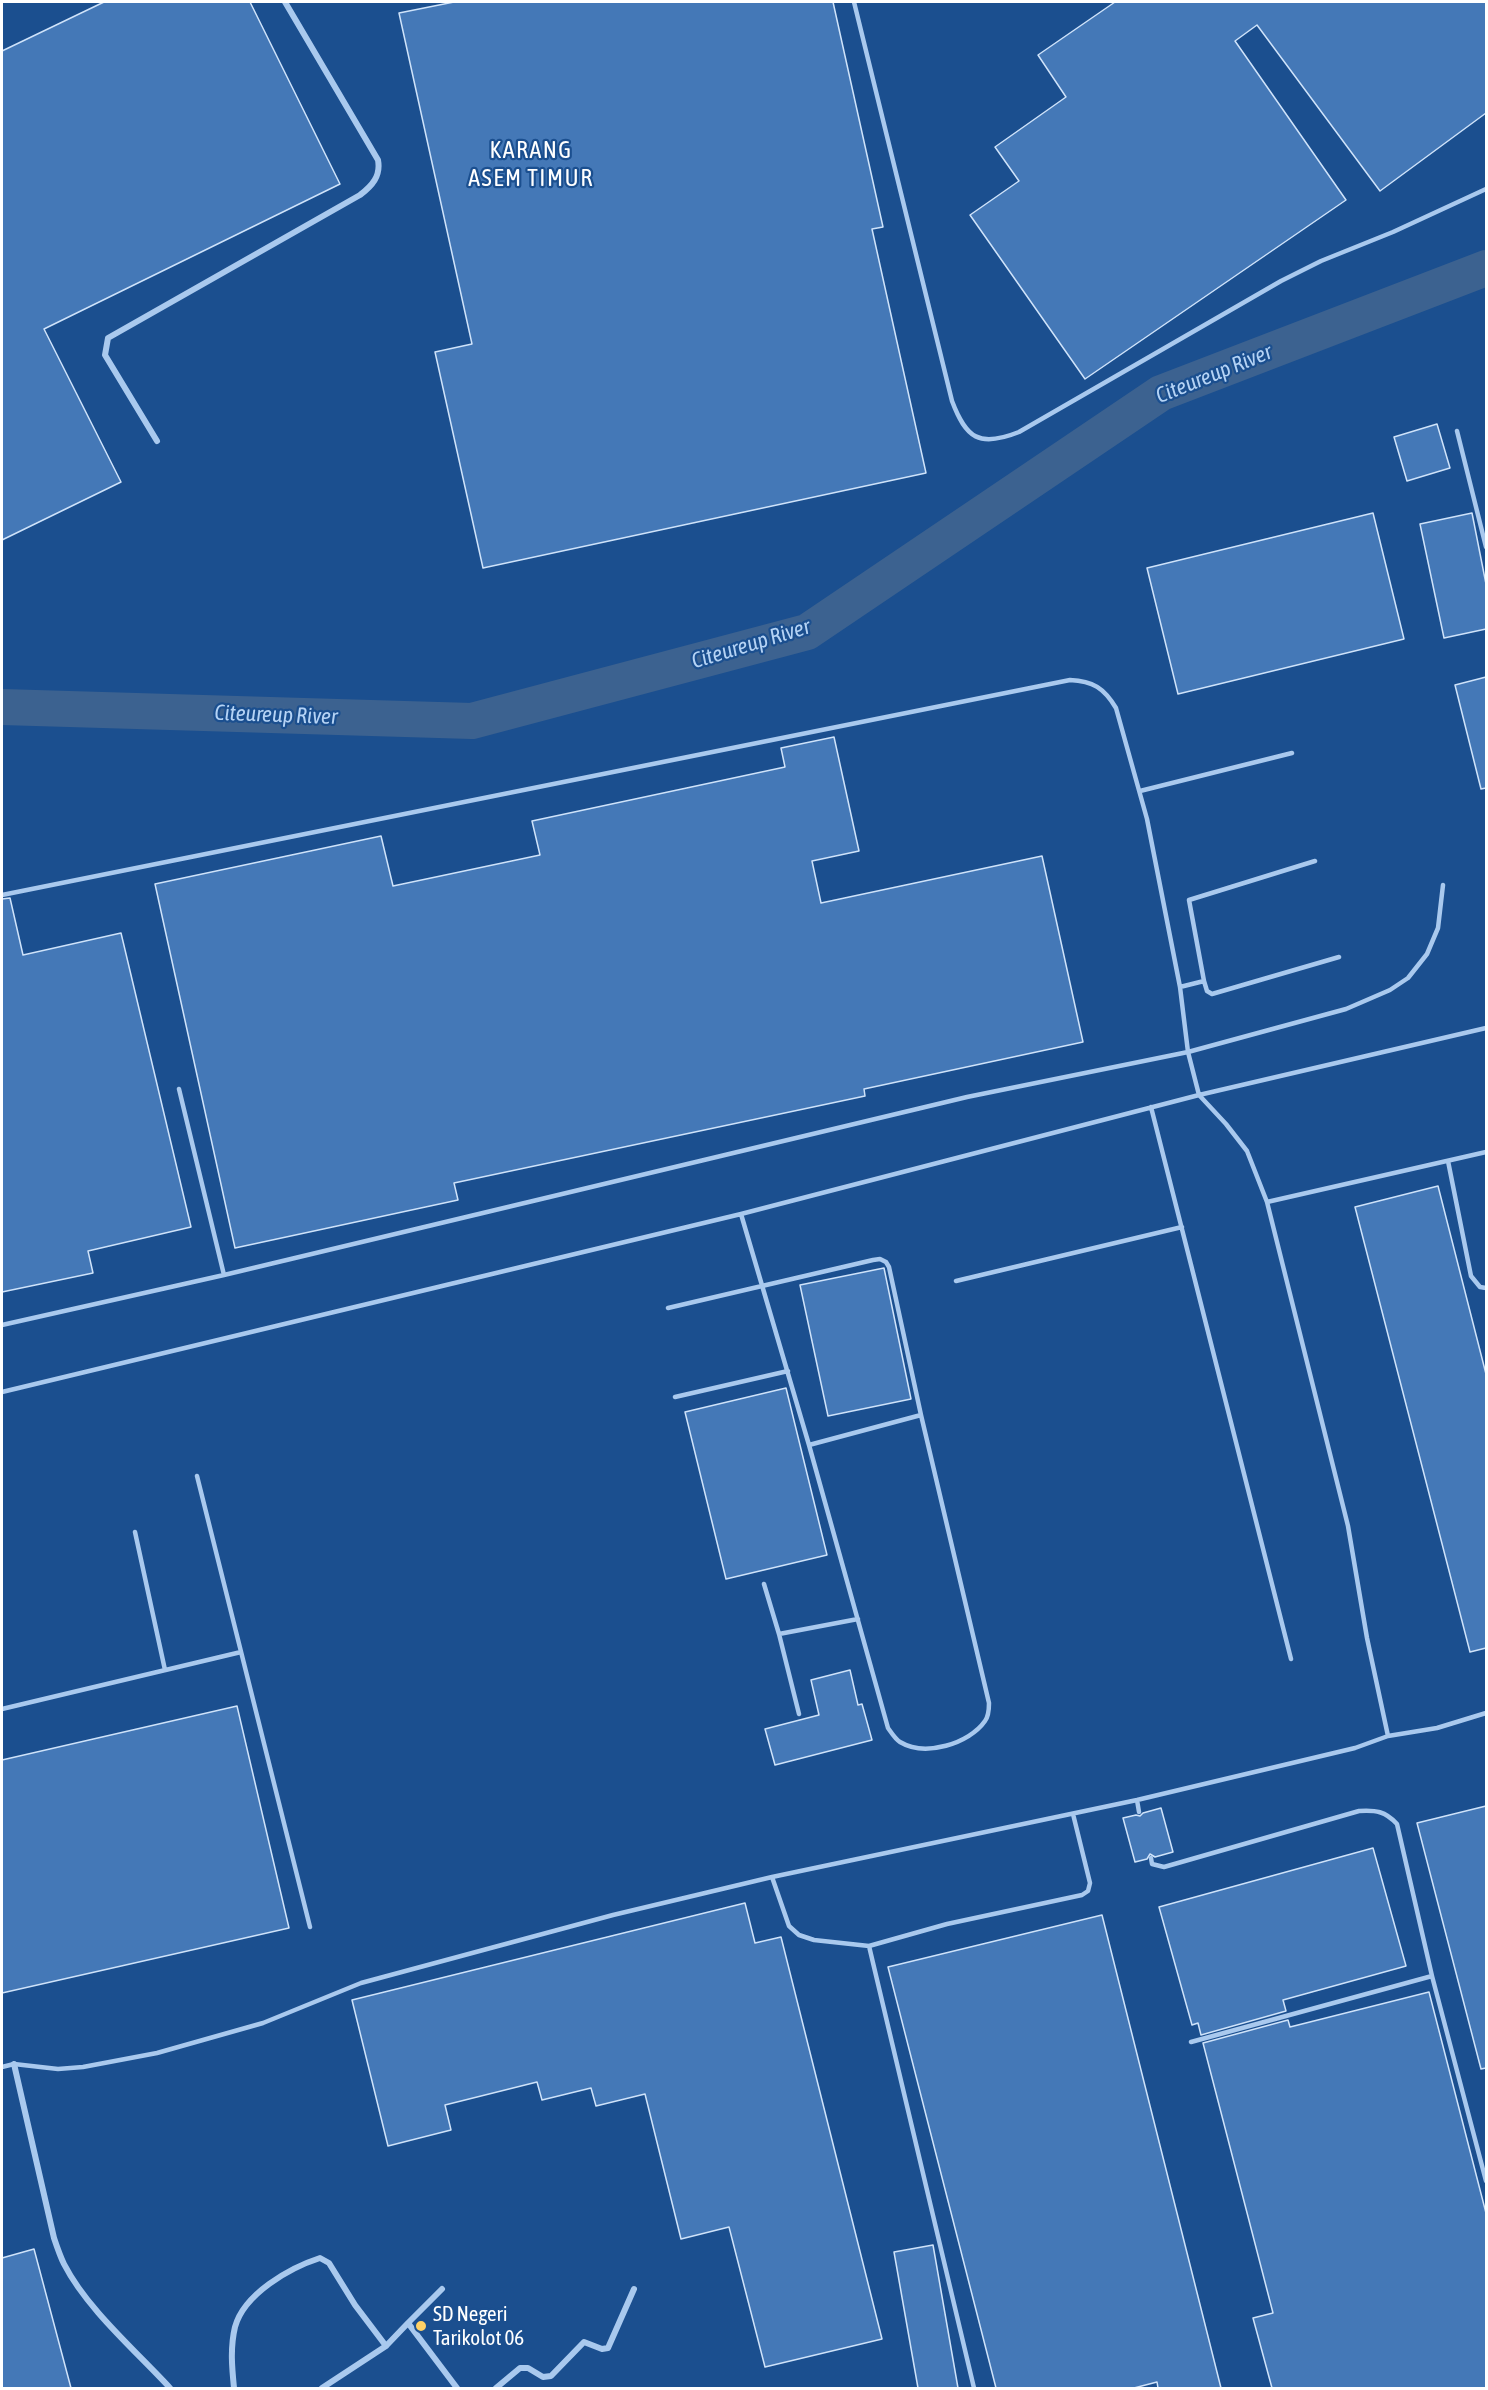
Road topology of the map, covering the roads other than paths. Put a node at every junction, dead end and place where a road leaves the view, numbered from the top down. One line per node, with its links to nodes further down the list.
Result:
1 (285, 2): 5 (street)
2 (854, 2): 3 (lane)
3 (1486, 189)
4 (1456, 431): 6 (lane)
5 (157, 441)
6 (1486, 547)
7 (1292, 753): 8 (lane)
8 (1140, 791): 11 (lane); 14 (lane)
9 (1315, 861): 13 (lane)
10 (1443, 885): 16 (lane)
11 (2, 895)
12 (1339, 957): 13 (lane)
13 (1204, 981): 14 (lane)
14 (1180, 987): 16 (lane)
15 (1486, 1028): 18 (lane)
16 (1188, 1052): 18 (lane); 25 (lane)
17 (178, 1089): 25 (lane)
18 (1199, 1095): 19 (lane); 22 (lane)
19 (1151, 1107): 23 (lane); 24 (lane)
20 (1486, 1152): 21 (lane)
21 (1448, 1161): 22 (lane); 28 (lane)
22 (1267, 1202): 47 (lane)
23 (741, 1214): 27 (lane); 32 (lane)
24 (1182, 1227): 26 (lane); 42 (lane)
25 (224, 1275): 30 (lane)
26 (956, 1281)
27 (763, 1286): 29 (lane); 31 (lane); 34 (lane)
28 (1486, 1288)
29 (668, 1308)
30 (2, 1325)
31 (788, 1371): 33 (lane); 35 (lane)
32 (2, 1392)
33 (675, 1397)
34 (921, 1415): 35 (lane); 39 (lane)
35 (809, 1445): 39 (lane)
36 (197, 1476): 41 (lane)
37 (135, 1532): 43 (lane)
38 (764, 1584): 40 (lane)
39 (858, 1618): 40 (lane)
40 (779, 1634): 46 (lane)
41 (241, 1652): 43 (lane); 53 (lane)
42 (1292, 1659)
43 (165, 1670): 44 (lane)
44 (2, 1709)
45 (1486, 1713): 47 (lane)
46 (799, 1714)
47 (1388, 1736): 48 (lane)
48 (1137, 1800): 49 (lane); 50 (lane)
49 (1139, 1812)
50 (1073, 1814): 52 (lane); 54 (lane)
51 (1151, 1858): 55 (lane)
52 (772, 1877): 54 (lane); 57 (lane)
53 (310, 1927)
54 (869, 1946): 69 (lane)
55 (1432, 1976): 56 (lane); 59 (lane)
56 (1191, 2042)
57 (14, 2064): 58 (lane); 64 (street)
58 (2, 2067)
59 (1486, 2181)
60 (442, 2289): 62 (street)
61 (634, 2289): 68 (street)
62 (408, 2323): 63 (street); 67 (street)
63 (386, 2346): 65 (street); 66 (street)
64 (170, 2388)
65 (234, 2388)
66 (322, 2388)
67 (457, 2388)
68 (496, 2388)
69 (974, 2388)

